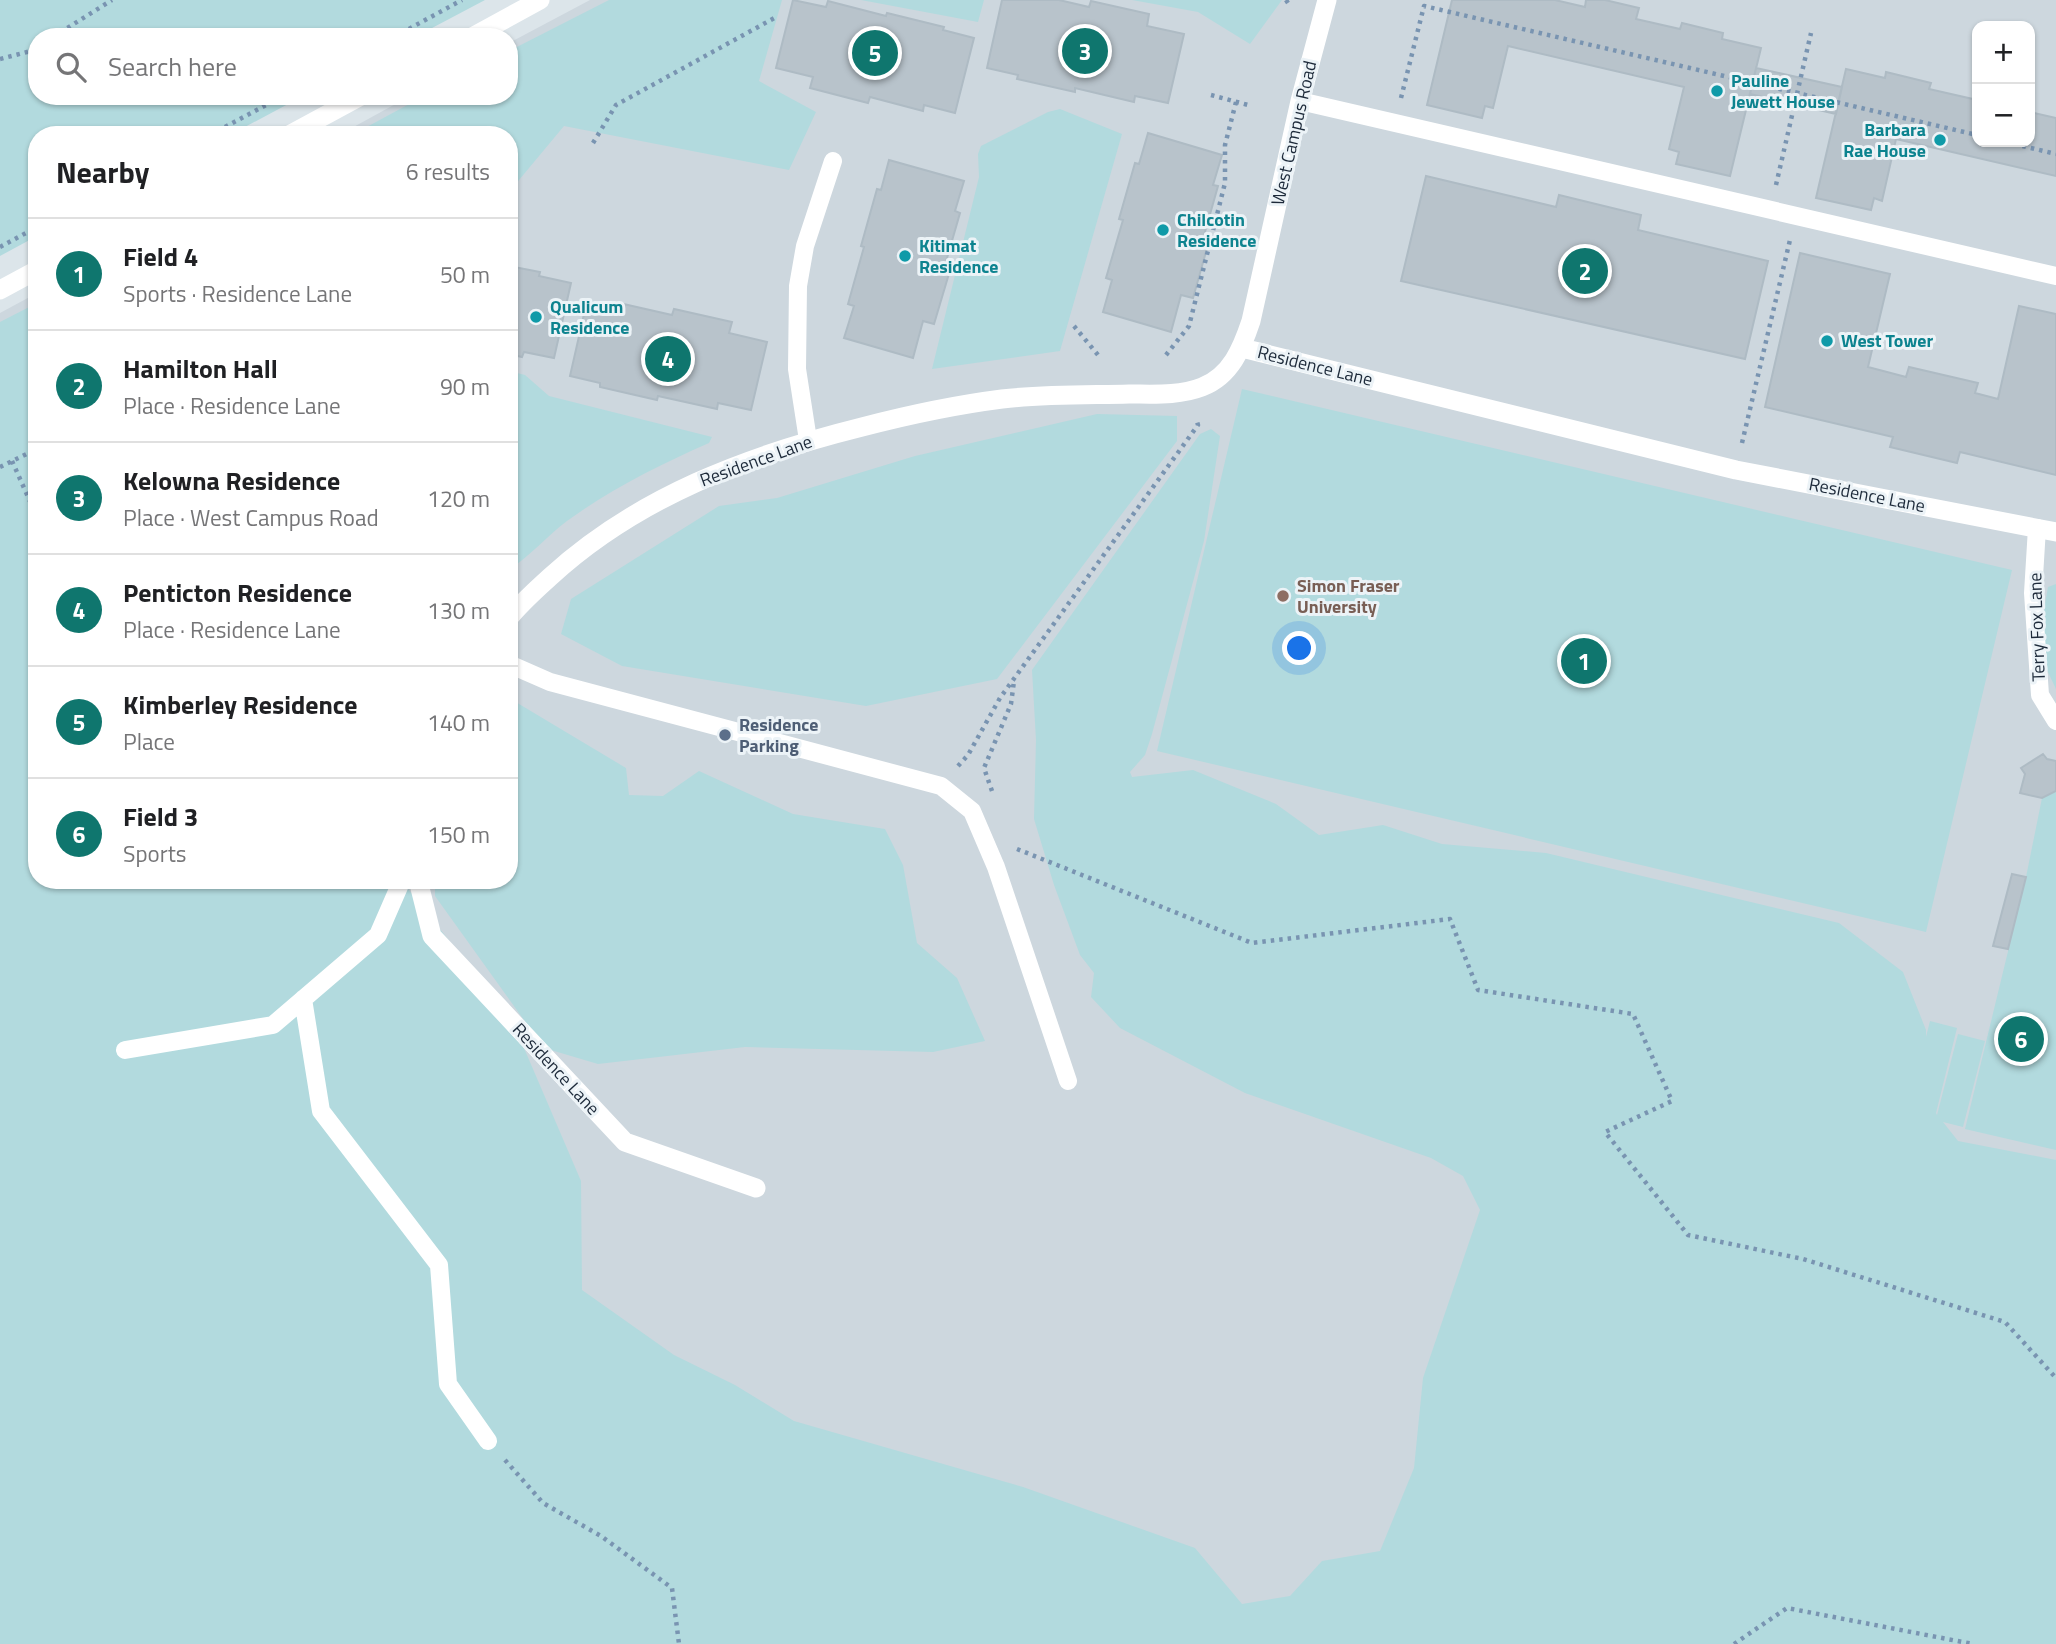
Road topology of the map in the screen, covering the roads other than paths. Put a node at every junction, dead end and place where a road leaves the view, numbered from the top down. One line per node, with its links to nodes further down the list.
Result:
1 (540, 0): 3 (street)
2 (1327, 0): 4 (street, West Campus Road)
3 (489, 28)
4 (1300, 101): 9 (lane); 11 (street, West Campus Road)
5 (344, 105): 6 (street)
6 (306, 126)
7 (833, 161): 12 (lane)
8 (28, 275): 10 (street)
9 (2056, 276)
10 (0, 290)
11 (1242, 348): 12 (street, Residence Lane); 13 (street, Residence Lane)
12 (808, 440): 14 (street, Residence Lane)
13 (2047, 530): 16 (lane, Terry Fox Lane)
14 (518, 607)
15 (518, 668): 21 (lane)
16 (2056, 722)
17 (398, 889): 19 (lane)
18 (420, 889): 22 (street, Residence Lane)
19 (303, 999): 20 (lane); 23 (lane)
20 (125, 1050)
21 (1068, 1081)
22 (756, 1188)
23 (488, 1441)

